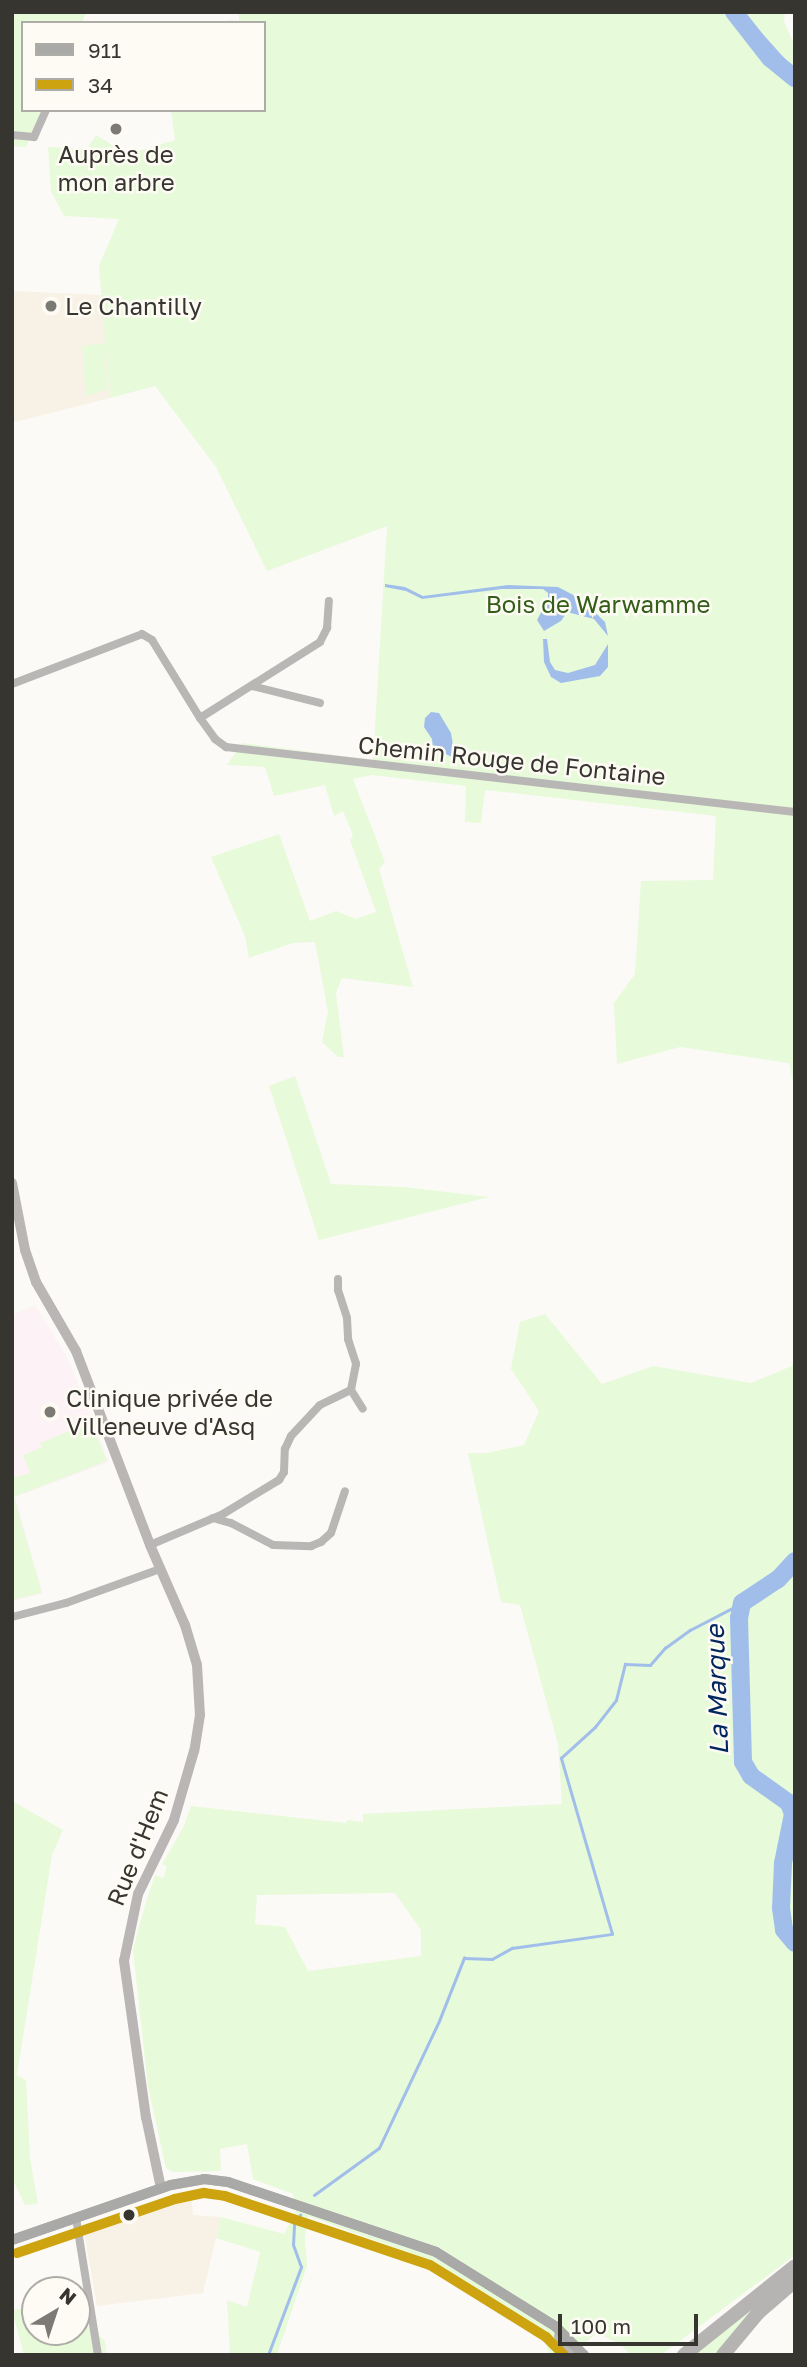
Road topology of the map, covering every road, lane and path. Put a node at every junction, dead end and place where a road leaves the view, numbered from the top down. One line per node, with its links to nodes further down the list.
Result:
1 (46, 112): 2 (street)
2 (12, 135)
3 (329, 601): 5 (street)
4 (12, 684): 7 (street)
5 (252, 686): 6 (street); 7 (street)
6 (320, 703)
7 (200, 719): 8 (street, Chemin Rouge de Fontaine)
8 (795, 812)
9 (12, 1183): 15 (street, Rue d'Hem)
10 (338, 1279): 11 (street)
11 (351, 1390): 12 (street); 14 (street)
12 (363, 1409)
13 (345, 1491): 14 (street)
14 (213, 1518): 15 (street)
15 (149, 1545): 16 (street, Rue d'Hem)
16 (160, 1569): 17 (street); 18 (street, Rue d'Hem)
17 (12, 1617)
18 (161, 2188): 19 (street); 23 (street)
19 (76, 2218): 20 (street); 24 (street)
20 (12, 2240)
21 (795, 2266): 27 (highway)
22 (795, 2281): 28 (highway)
23 (540, 2316): 25 (street); 26 (street)
24 (99, 2355)
25 (572, 2355)
26 (584, 2355)
27 (684, 2355)
28 (723, 2355)

